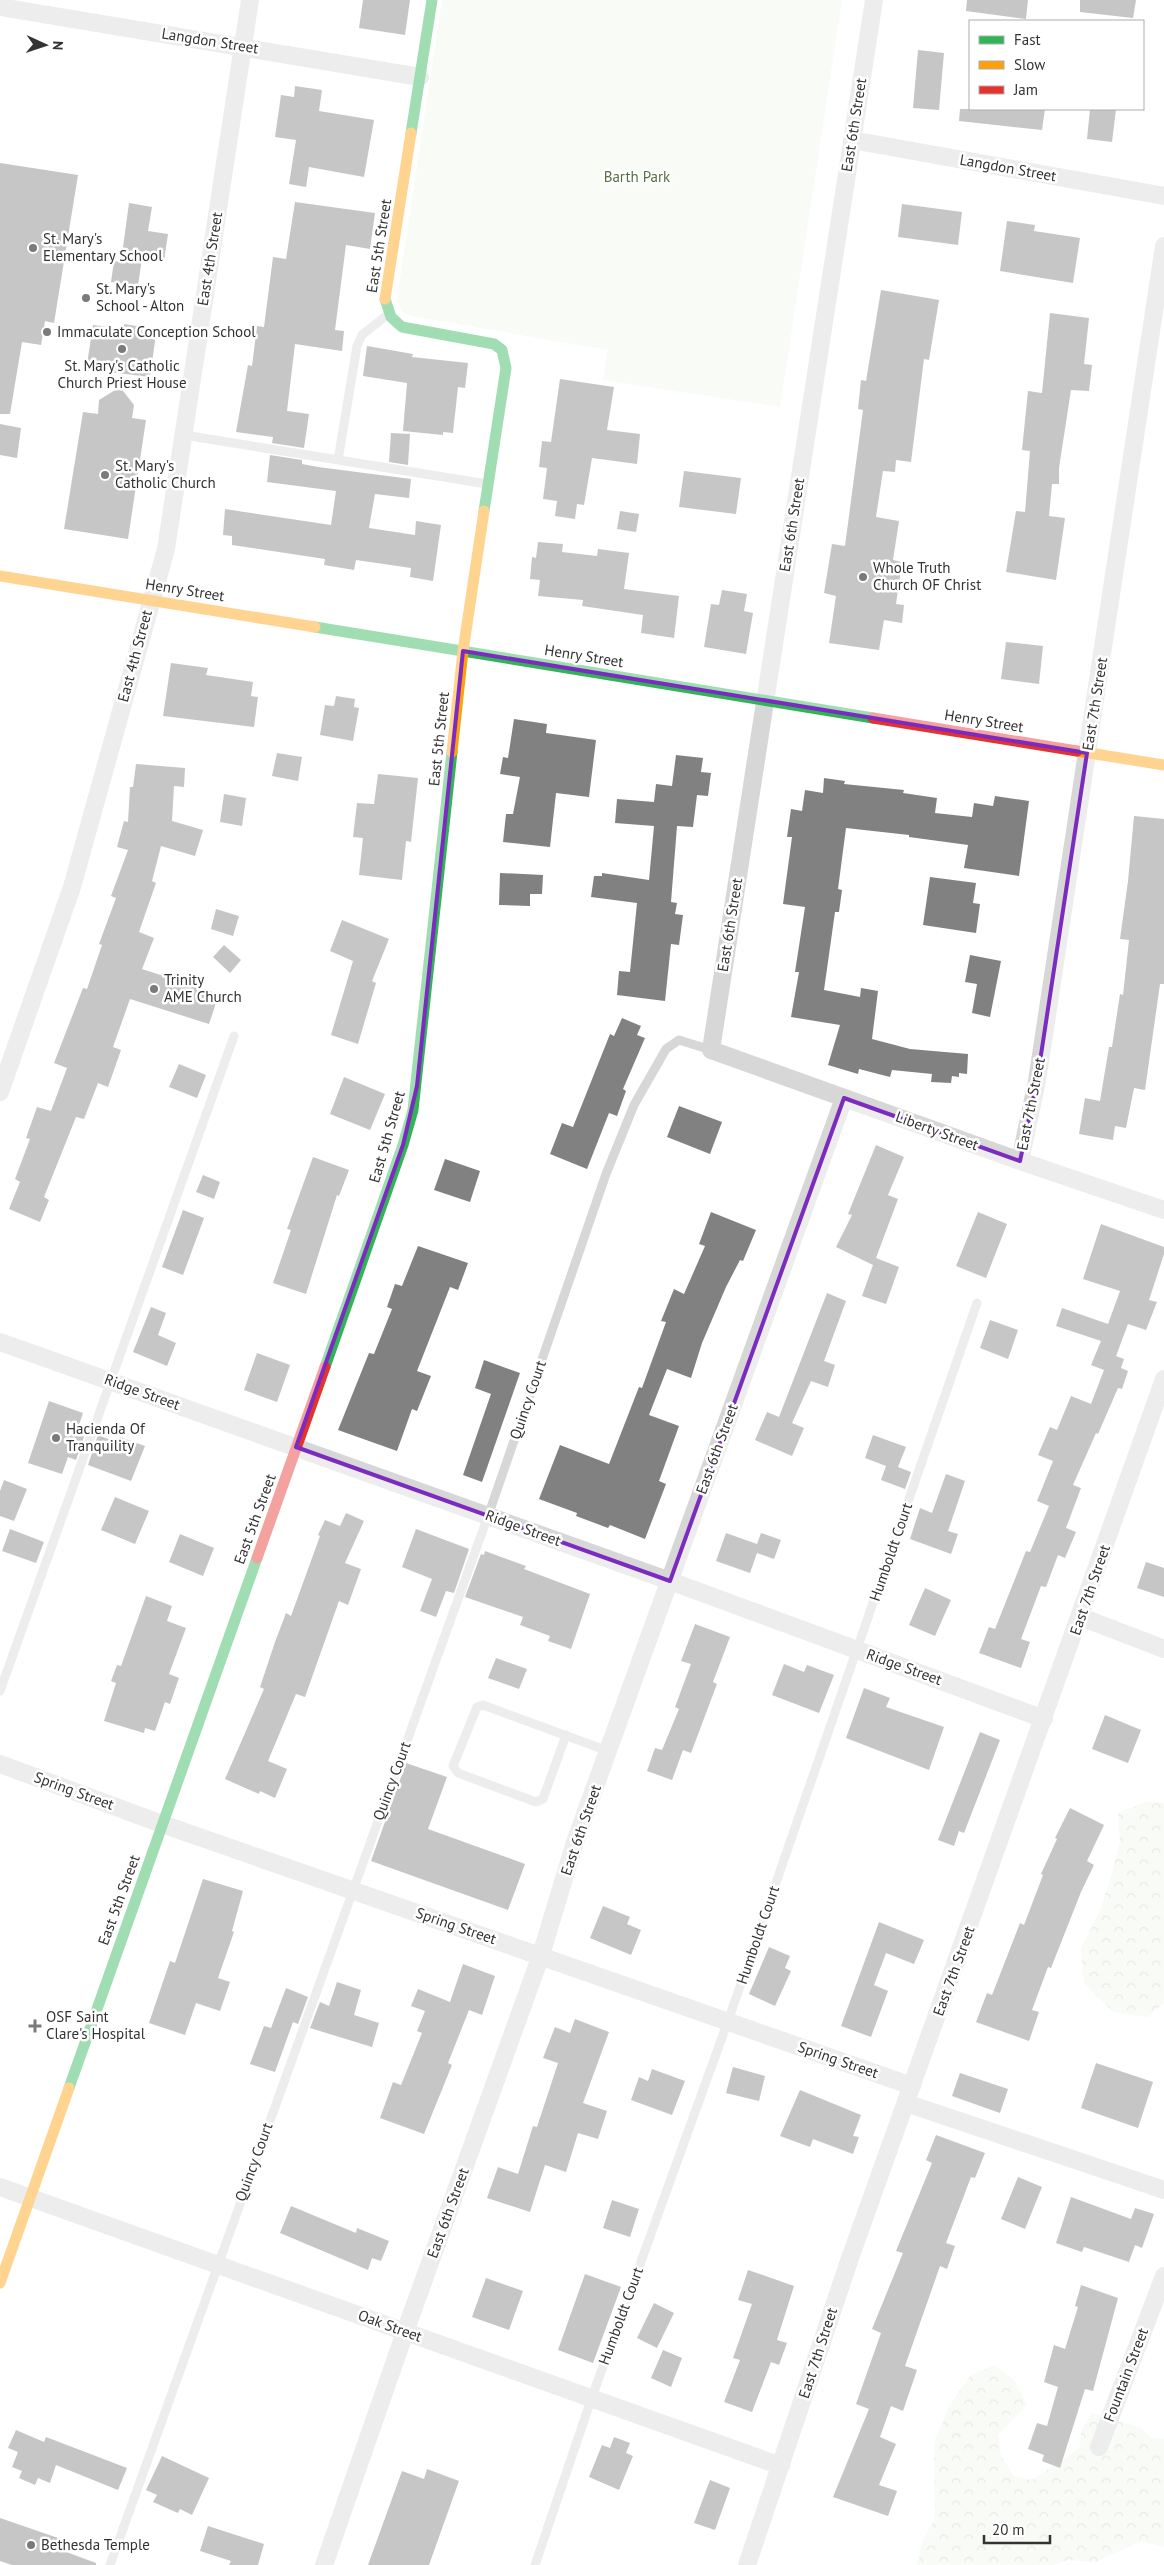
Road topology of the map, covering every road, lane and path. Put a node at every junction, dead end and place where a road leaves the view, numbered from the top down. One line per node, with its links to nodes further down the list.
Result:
1 (250, 0): 5 (street, East 4th Street)
2 (432, 0): 6 (street, East 5th Street)
3 (874, 0): 7 (street, East 6th Street)
4 (0, 7): 5 (street, Langdon Street)
5 (243, 46): 6 (street, Langdon Street); 11 (street, East 4th Street)
6 (420, 76): 10 (street, East 5th Street)
7 (852, 140): 8 (street, Langdon Street); 17 (street, East 6th Street)
8 (1164, 196)
9 (1164, 246): 18 (street, East 7th Street)
10 (389, 314): 12 (lane); 13 (street, East 5th Street)
11 (184, 435): 12 (lane); 15 (street, East 4th Street)
12 (338, 460): 13 (lane)
13 (489, 484): 16 (street, East 5th Street)
14 (0, 576): 15 (street, Henry Street)
15 (151, 599): 16 (street, Henry Street); 22 (street, East 4th Street)
16 (463, 650): 17 (street, Henry Street); 31 (street, East 5th Street)
17 (764, 701): 18 (street, Henry Street); 21 (street, East 6th Street)
18 (1087, 753): 19 (street, Henry Street); 25 (street, East 7th Street)
19 (1164, 765)
20 (234, 1036): 30 (lane)
21 (711, 1050): 24 (street, Liberty Street); 32 (lane, Quincy Court)
22 (4, 1071): 23 (street, East 4th Street)
23 (0, 1092)
24 (844, 1098): 25 (street, Liberty Street); 33 (street, East 6th Street)
25 (1020, 1161): 26 (street, Liberty Street)
26 (1164, 1210)
27 (977, 1303): 35 (lane, Humboldt Court)
28 (0, 1342): 30 (street, Ridge Street)
29 (1164, 1379): 34 (street, East 7th Street)
30 (111, 1380): 31 (street, Ridge Street); 37 (lane)
31 (296, 1448): 32 (street, Ridge Street); 42 (street, East 5th Street)
32 (488, 1516): 33 (street, Ridge Street); 43 (lane, Quincy Court)
33 (670, 1580): 35 (street, Ridge Street); 40 (street, East 6th Street)
34 (1081, 1617): 36 (street); 38 (street, East 7th Street)
35 (857, 1649): 38 (street, Ridge Street); 45 (lane, Humboldt Court)
36 (1164, 1649)
37 (0, 1691)
38 (1044, 1719): 46 (street, East 7th Street)
39 (566, 1735): 39 (lane); 40 (lane)
40 (608, 1751): 44 (street, East 6th Street)
41 (0, 1764): 42 (street, Spring Street)
42 (162, 1824): 43 (street, Spring Street); 50 (street, East 5th Street)
43 (353, 1890): 44 (street, Spring Street); 51 (lane, Quincy Court)
44 (541, 1955): 45 (street, Spring Street); 54 (street, East 6th Street)
45 (728, 2021): 46 (street, Spring Street); 55 (lane, Humboldt Court)
46 (912, 2086): 47 (street, East 7th Street)
47 (906, 2103): 49 (street); 57 (street, East 7th Street)
48 (0, 2187): 50 (street, Oak Street)
49 (1164, 2190)
50 (30, 2197): 51 (street, Oak Street); 53 (street, East 5th Street)
51 (218, 2264): 54 (street, Oak Street); 58 (lane, Quincy Court)
52 (1164, 2276): 56 (street, Fountain Street)
53 (0, 2283)
54 (405, 2332): 55 (street, Oak Street); 59 (street, East 6th Street)
55 (592, 2397): 57 (street, Oak Street); 60 (lane, Humboldt Court)
56 (1100, 2447)
57 (781, 2466): 61 (street, East 7th Street)
58 (110, 2565)
59 (324, 2565)
60 (535, 2565)
61 (747, 2565)

